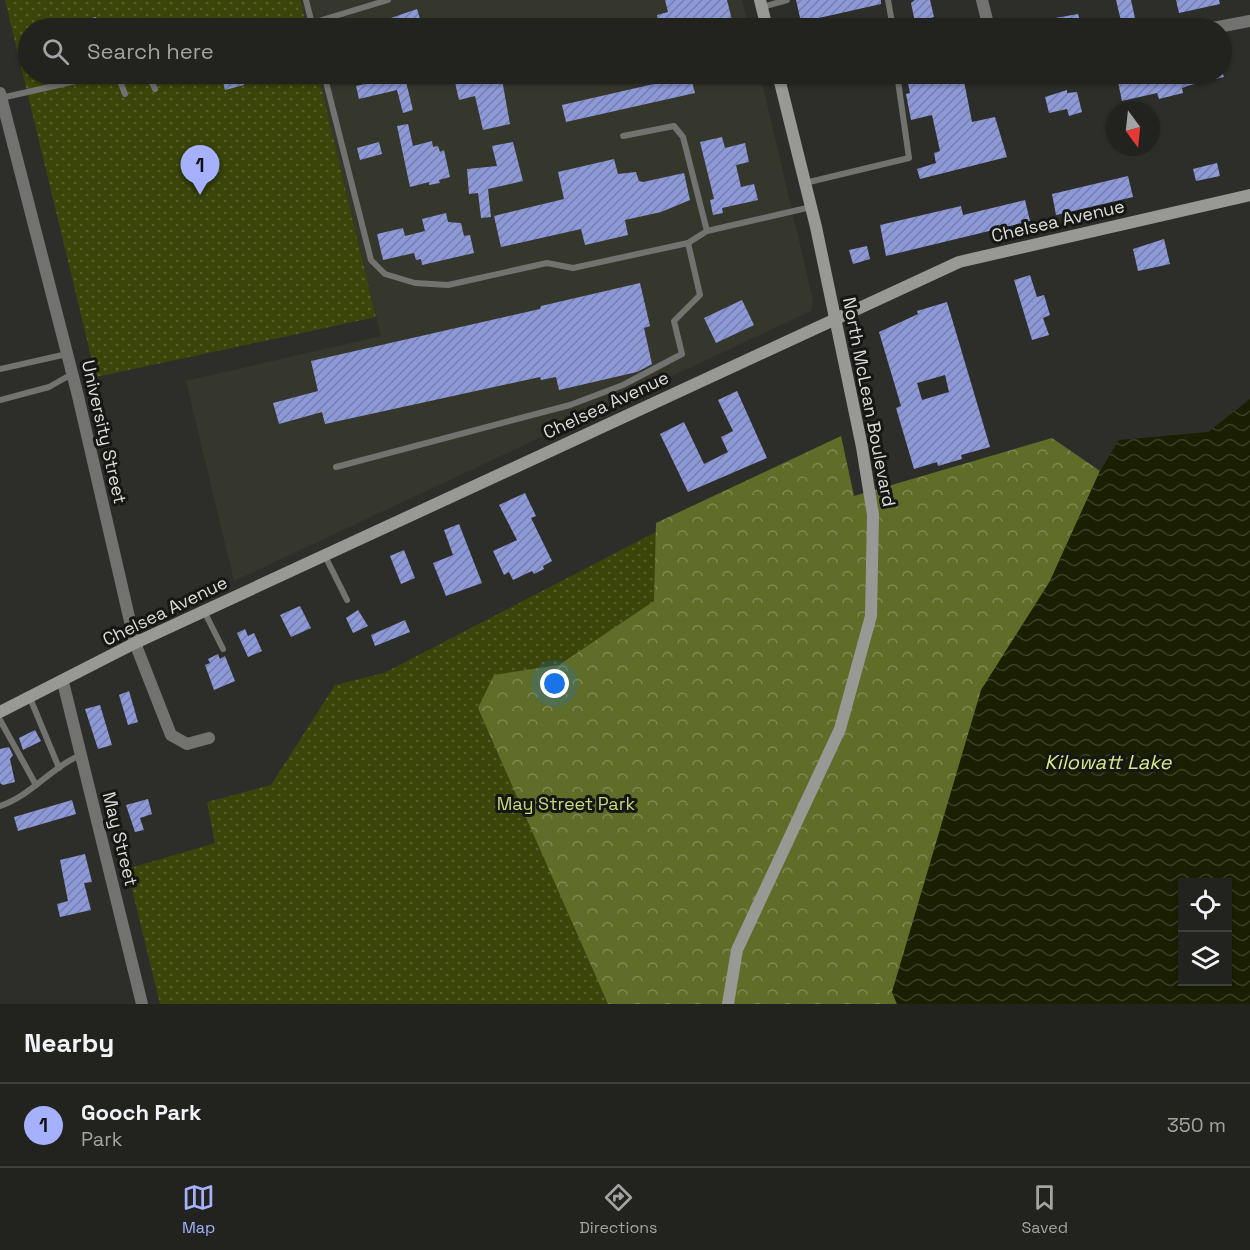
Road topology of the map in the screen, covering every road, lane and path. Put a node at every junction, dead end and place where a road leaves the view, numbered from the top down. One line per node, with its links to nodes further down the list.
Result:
1 (306, 0): 7 (lane)
2 (388, 0): 8 (lane)
3 (787, 0): 6 (lane)
4 (888, 0): 9 (lane)
5 (982, 0): 10 (street)
6 (761, 4)
7 (310, 18)
8 (335, 18)
9 (891, 18)
10 (986, 18)
11 (1250, 21): 12 (street)
12 (1232, 24)
13 (62, 84): 21 (lane)
14 (121, 84): 20 (lane)
15 (152, 84): 19 (lane)
16 (327, 84): 28 (lane)
17 (780, 84): 24 (main road, North McLean Boulevard)
18 (898, 84): 24 (lane)
19 (155, 89)
20 (125, 94)
21 (1, 96): 22 (street, University Street)
22 (4, 127): 30 (street, University Street)
23 (623, 136): 27 (lane)
24 (805, 183): 26 (main road, North McLean Boulevard)
25 (1250, 195): 29 (main road, Chelsea Avenue)
26 (811, 207): 27 (lane); 29 (main road, North McLean Boulevard)
27 (707, 231): 28 (lane)
28 (688, 243): 34 (lane)
29 (835, 317): 35 (main road, Chelsea Avenue); 50 (main road, North McLean Boulevard)
30 (67, 354): 31 (lane); 32 (street, University Street)
31 (0, 369)
32 (72, 374): 33 (lane); 38 (street, University Street)
33 (0, 400)
34 (336, 467)
35 (325, 556): 36 (lane); 37 (main road, Chelsea Avenue)
36 (347, 600)
37 (204, 611): 38 (main road, Chelsea Avenue); 39 (lane)
38 (135, 643): 40 (main road, Chelsea Avenue); 44 (street, University Street)
39 (223, 650)
40 (63, 682): 41 (main road, Chelsea Avenue); 45 (street, May Street)
41 (30, 698): 42 (main road, Chelsea Avenue); 46 (lane)
42 (0, 712)
43 (0, 720): 47 (lane)
44 (210, 738)
45 (81, 754): 46 (lane); 49 (street, May Street)
46 (59, 768): 47 (lane)
47 (36, 785): 48 (lane)
48 (0, 806)
49 (142, 1004)
50 (728, 1004)

